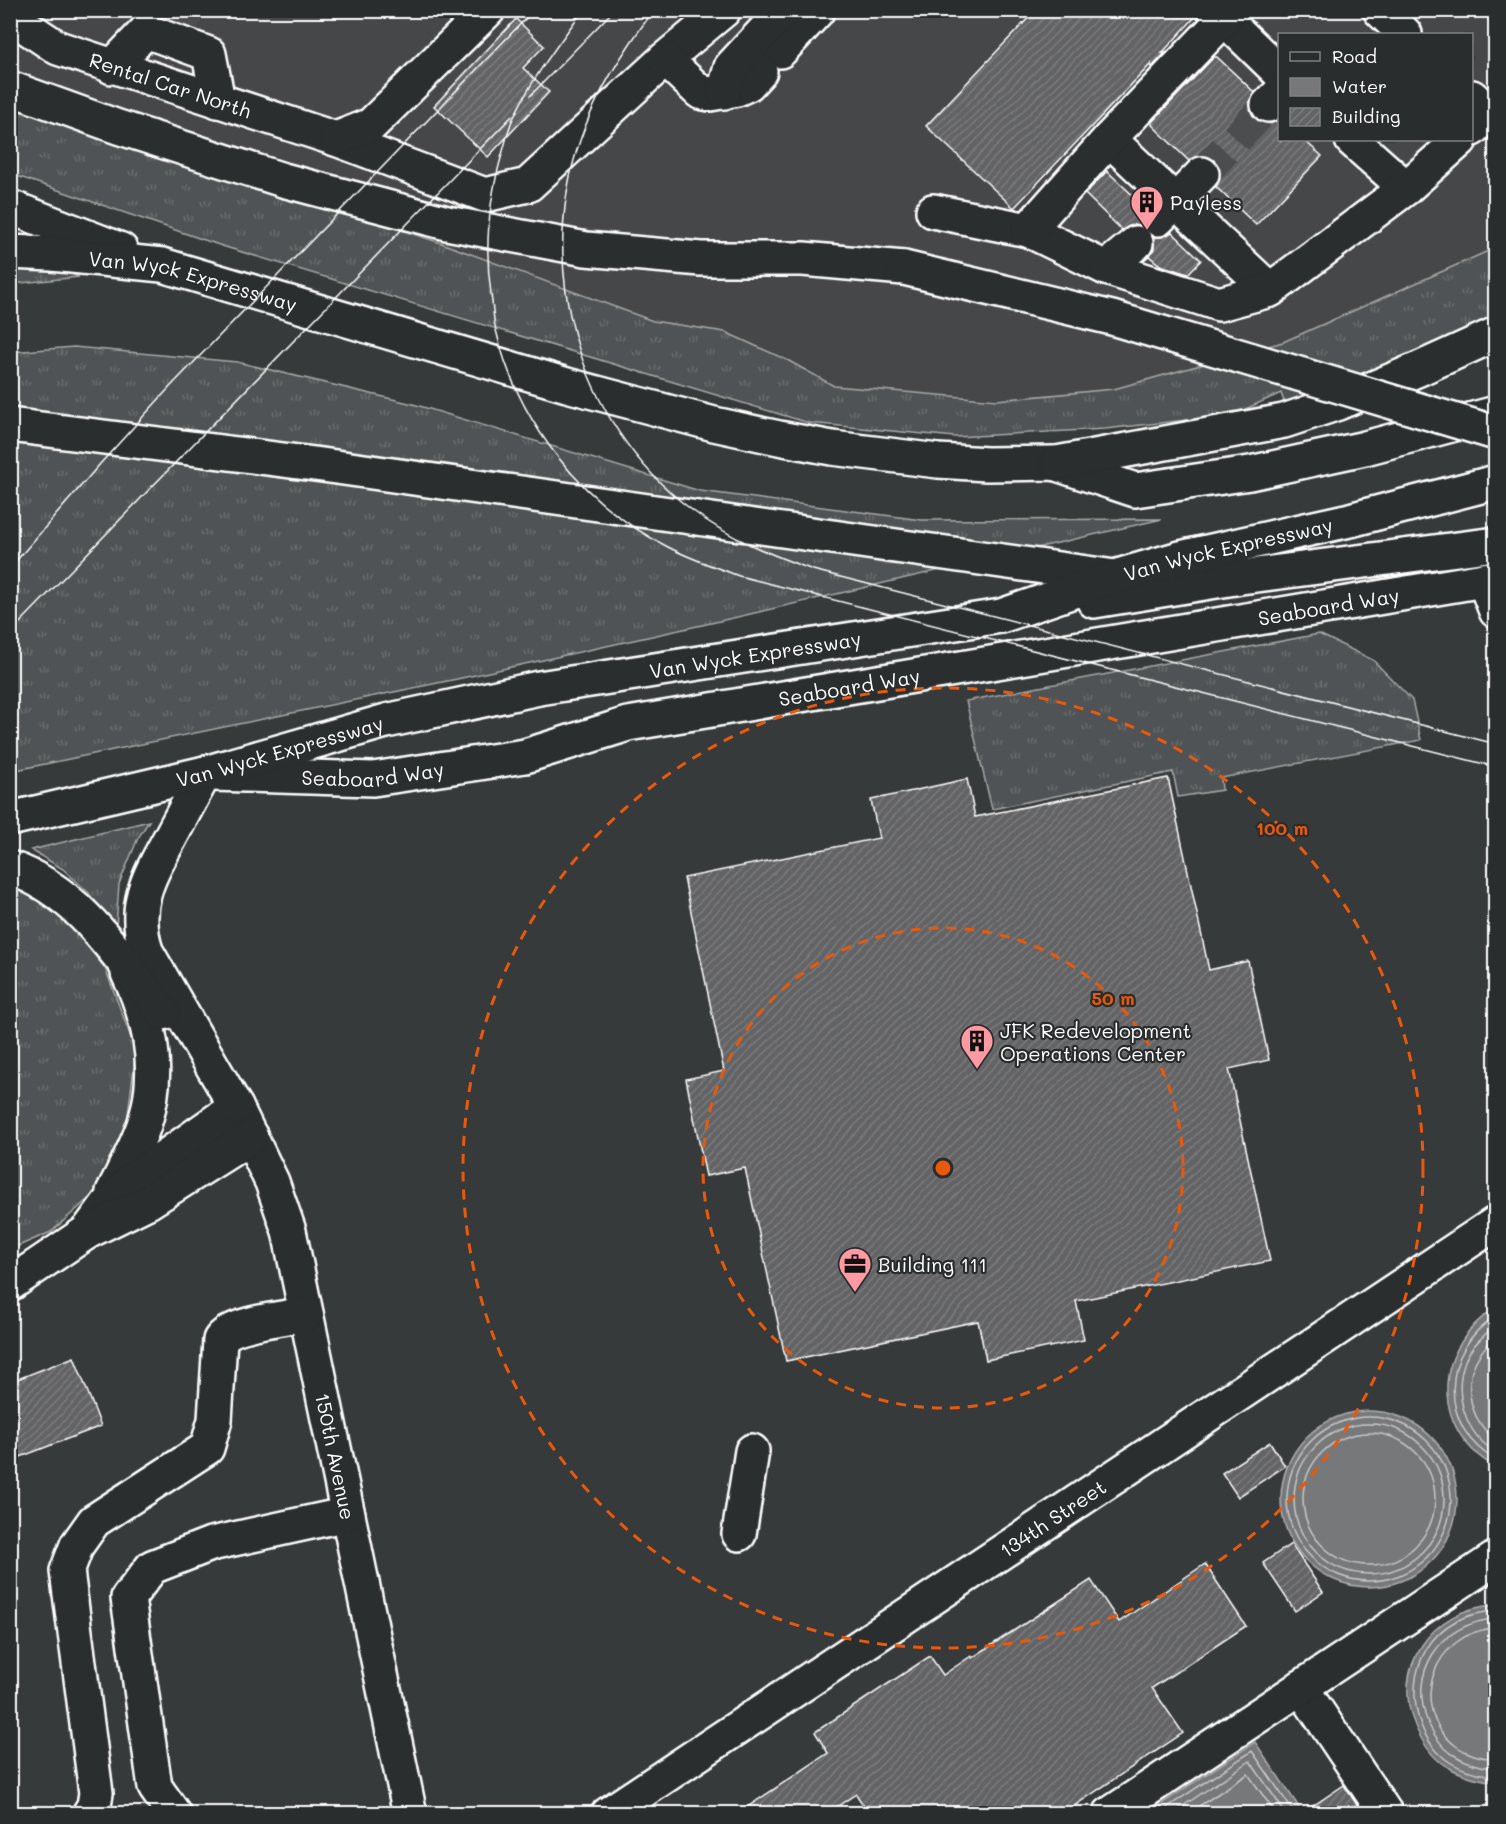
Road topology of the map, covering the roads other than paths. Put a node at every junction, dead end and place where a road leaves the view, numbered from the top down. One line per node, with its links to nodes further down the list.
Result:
1 (488, 10): 20 (main road)
2 (724, 10): 11 (main road, Rental Car North)
3 (784, 10): 15 (main road)
4 (818, 10): 15 (main road)
5 (1380, 10): 9 (main road)
6 (1219, 15): 13 (main road); 19 (main road)
7 (10, 16): 10 (main road, Rental Car North)
8 (10, 33): 10 (main road)
9 (1404, 33)
10 (58, 48): 12 (main road, Rental Car North)
11 (665, 59): 15 (main road); 20 (main road, Rental Car North)
12 (112, 67): 17 (main road, Rental Car North); 17 (main road)
13 (1278, 71)
14 (10, 88): 37 (main road, bridge)
15 (724, 92)
16 (1473, 98): 18 (main road)
17 (218, 101): 20 (main road, Rental Car North)
18 (1473, 128)
19 (1109, 138): 26 (main road); 28 (main road)
20 (336, 139)
21 (1353, 141): 24 (main road)
22 (1459, 141): 24 (main road)
23 (1202, 174): 26 (main road)
24 (1406, 188): 33 (main road)
25 (10, 207): 31 (main road)
26 (1167, 210): 33 (main road)
27 (933, 211): 28 (main road)
28 (1028, 230): 32 (main road)
29 (1136, 243): 32 (main road)
30 (10, 252): 31 (main road, Van Wyck Expressway)
31 (162, 265): 38 (main road, Van Wyck Expressway)
32 (1106, 268): 33 (main road)
33 (1270, 290)
34 (1496, 334): 38 (main road)
35 (1496, 413): 38 (main road, Van Wyck Expressway)
36 (10, 425): 41 (main road)
37 (1496, 433)
38 (1054, 463)
39 (1496, 482): 41 (main road, Van Wyck Expressway)
40 (1496, 544): 44 (main road)
41 (1114, 577): 44 (main road, Van Wyck Expressway)
42 (1490, 579): 43 (main road); 45 (main road, Seaboard Way)
43 (1496, 611)
44 (1001, 616): 45 (main road, Van Wyck Expressway)
45 (205, 773): 46 (main road, Van Wyck Expressway); 49 (main road)
46 (10, 819)
47 (10, 868): 48 (main road)
48 (124, 963): 49 (main road); 51 (main road)
49 (236, 1107): 50 (main road, 150th Avenue); 51 (main road)
50 (252, 1137): 53 (main road); 55 (main road, 150th Avenue)
51 (107, 1205): 53 (main road)
52 (1496, 1223): 64 (main road, 134th Street)
53 (87, 1232): 54 (main road)
54 (10, 1284)
55 (306, 1314): 57 (main road, 150th Avenue); 61 (main road)
56 (752, 1451): 58 (main road)
57 (348, 1514): 62 (main road); 63 (main road, 150th Avenue)
58 (739, 1534)
59 (1496, 1558): 60 (main road)
60 (1301, 1687): 65 (main road); 66 (main road)
61 (88, 1814)
62 (174, 1814)
63 (410, 1814)
64 (608, 1814)
65 (1110, 1814)
66 (1386, 1814)

